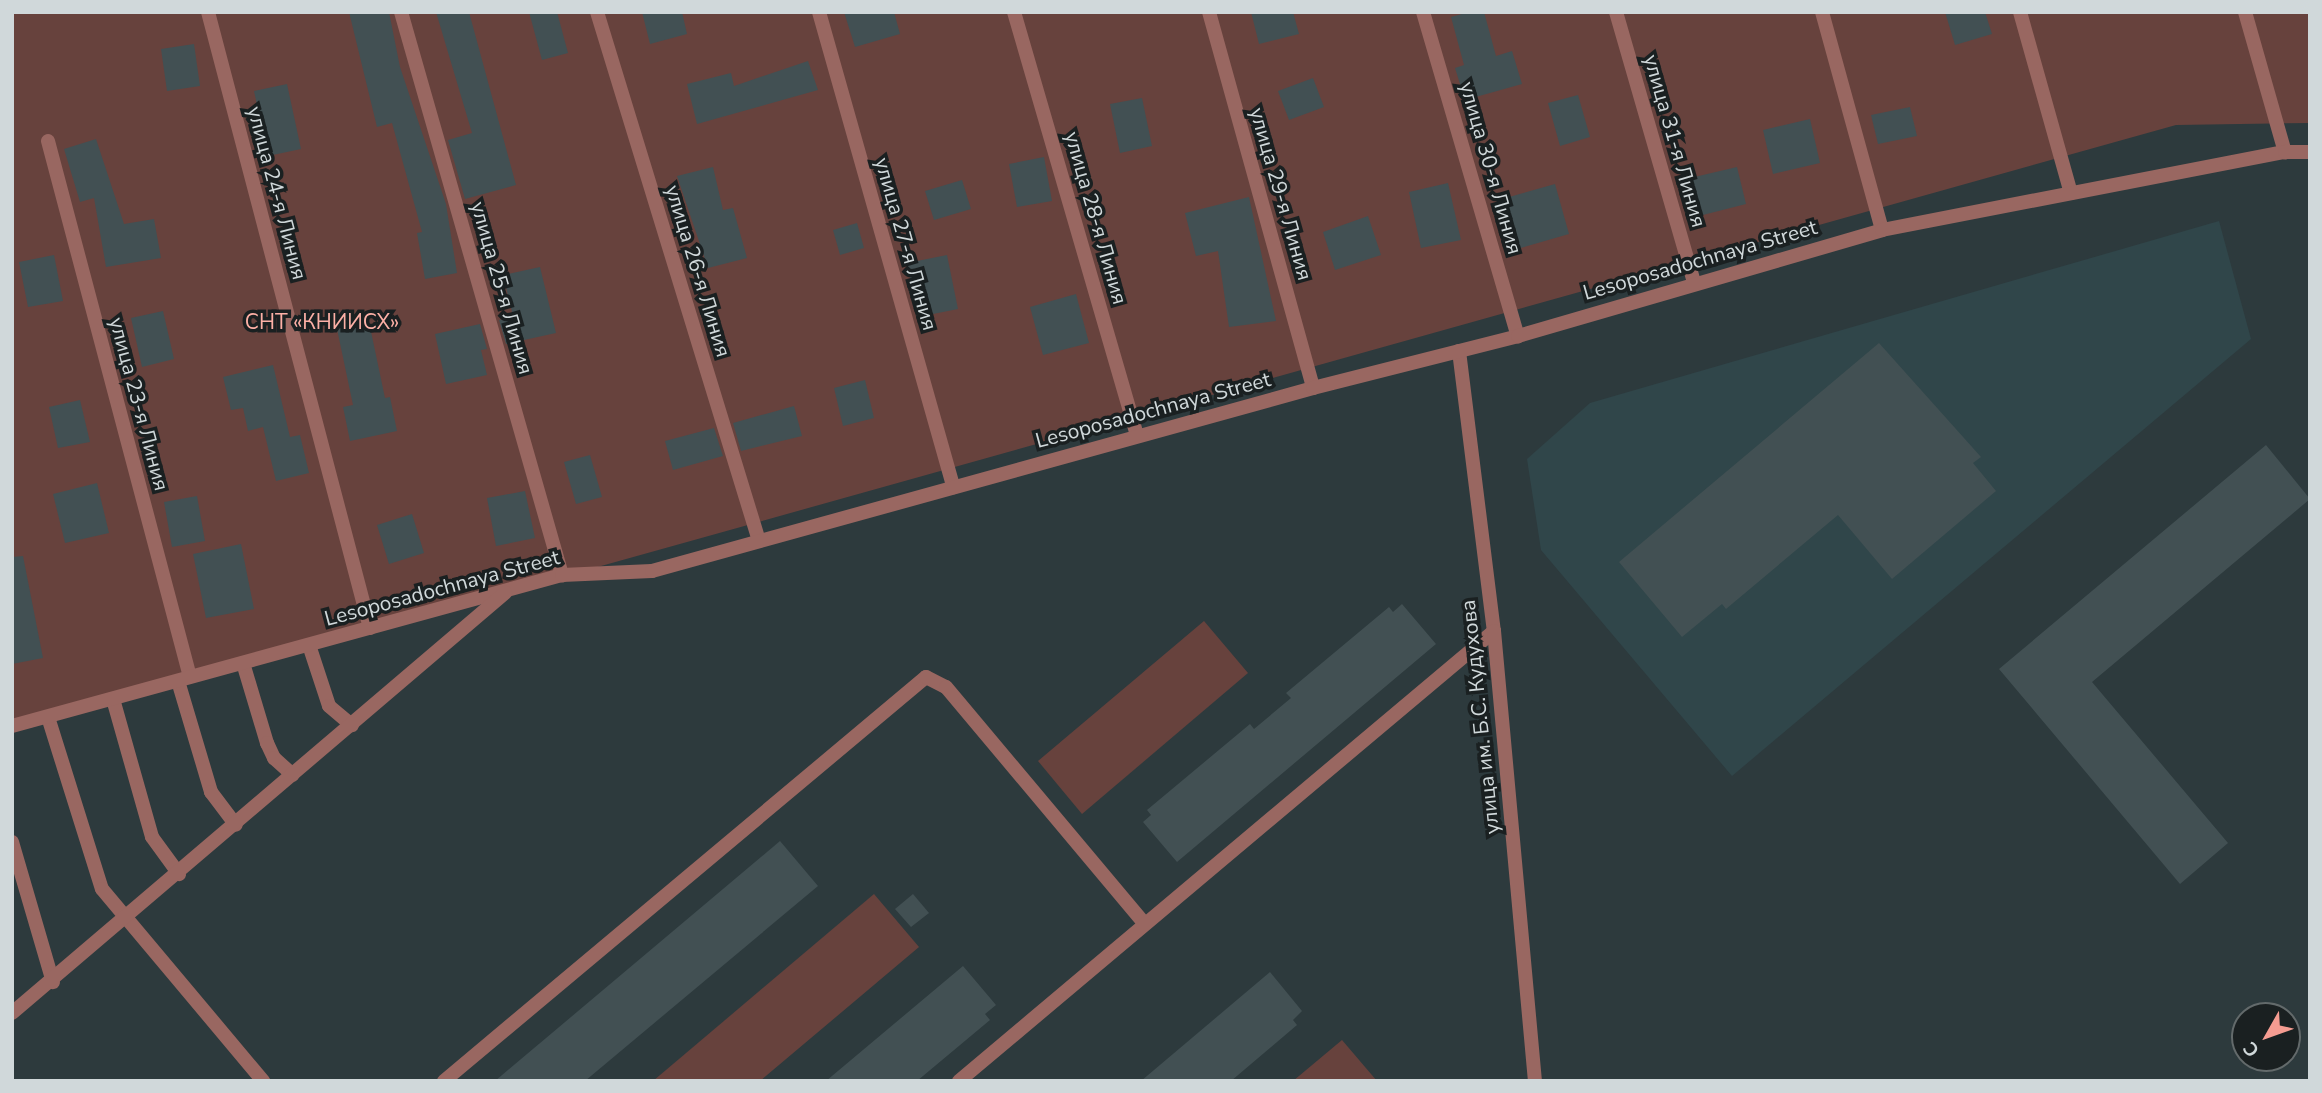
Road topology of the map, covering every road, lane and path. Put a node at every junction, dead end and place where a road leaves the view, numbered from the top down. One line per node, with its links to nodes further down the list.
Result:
1 (208, 12): 26 (street, улица 24-я Линия)
2 (401, 12): 24 (street, улица 25-я Линия)
3 (597, 12): 23 (street, улица 26-я Линия)
4 (819, 12): 22 (street, улица 27-я Линия)
5 (1014, 12): 21 (street, улица 28-я Линия)
6 (1209, 12): 20 (street, улица 29-я Линия)
7 (1423, 12): 18 (street, улица 30-я Линия)
8 (1616, 12): 17 (street, улица 31-я Линия)
9 (1822, 12): 16 (street)
10 (2020, 12): 15 (street)
11 (2245, 12): 13 (street)
12 (48, 141): 30 (street, улица 23-я Линия)
13 (2285, 152): 14 (street, Lesoposadochnaya Street); 15 (street, Lesoposadochnaya Street)
14 (2310, 152)
15 (2071, 194): 16 (street, Lesoposadochnaya Street)
16 (1882, 230): 17 (street, Lesoposadochnaya Street)
17 (1694, 282): 18 (street, Lesoposadochnaya Street)
18 (1518, 336): 19 (street, Lesoposadochnaya Street)
19 (1459, 351): 20 (street, Lesoposadochnaya Street); 27 (street, улица им. Б.С. Кудухова)
20 (1313, 387): 21 (street, Lesoposadochnaya Street)
21 (1137, 436): 22 (street, Lesoposadochnaya Street)
22 (953, 487): 23 (street, Lesoposadochnaya Street)
23 (759, 541): 24 (street, Lesoposadochnaya Street)
24 (562, 575): 25 (street, Lesoposadochnaya Street)
25 (509, 590): 26 (street, Lesoposadochnaya Street); 33 (street)
26 (370, 628): 28 (street, Lesoposadochnaya Street)
27 (1494, 631): 40 (street); 46 (street, улица им. Б.С. Кудухова)
28 (309, 645): 29 (street, Lesoposadochnaya Street); 33 (street)
29 (243, 663): 30 (street, Lesoposadochnaya Street); 35 (street)
30 (184, 679): 31 (street, Lesoposadochnaya Street); 36 (street, улица 23-я Линия)
31 (113, 699): 32 (street, Lesoposadochnaya Street); 38 (street)
32 (48, 716): 34 (street, Lesoposadochnaya Street); 39 (street)
33 (352, 725): 35 (street)
34 (12, 726)
35 (293, 775): 36 (street)
36 (236, 825): 38 (street)
37 (12, 842): 41 (street)
38 (179, 874): 39 (street)
39 (127, 919): 41 (street); 43 (street)
40 (1145, 924): 44 (street); 45 (street)
41 (53, 982): 42 (street)
42 (12, 1013)
43 (263, 1081)
44 (444, 1081)
45 (959, 1081)
46 (1535, 1081)

